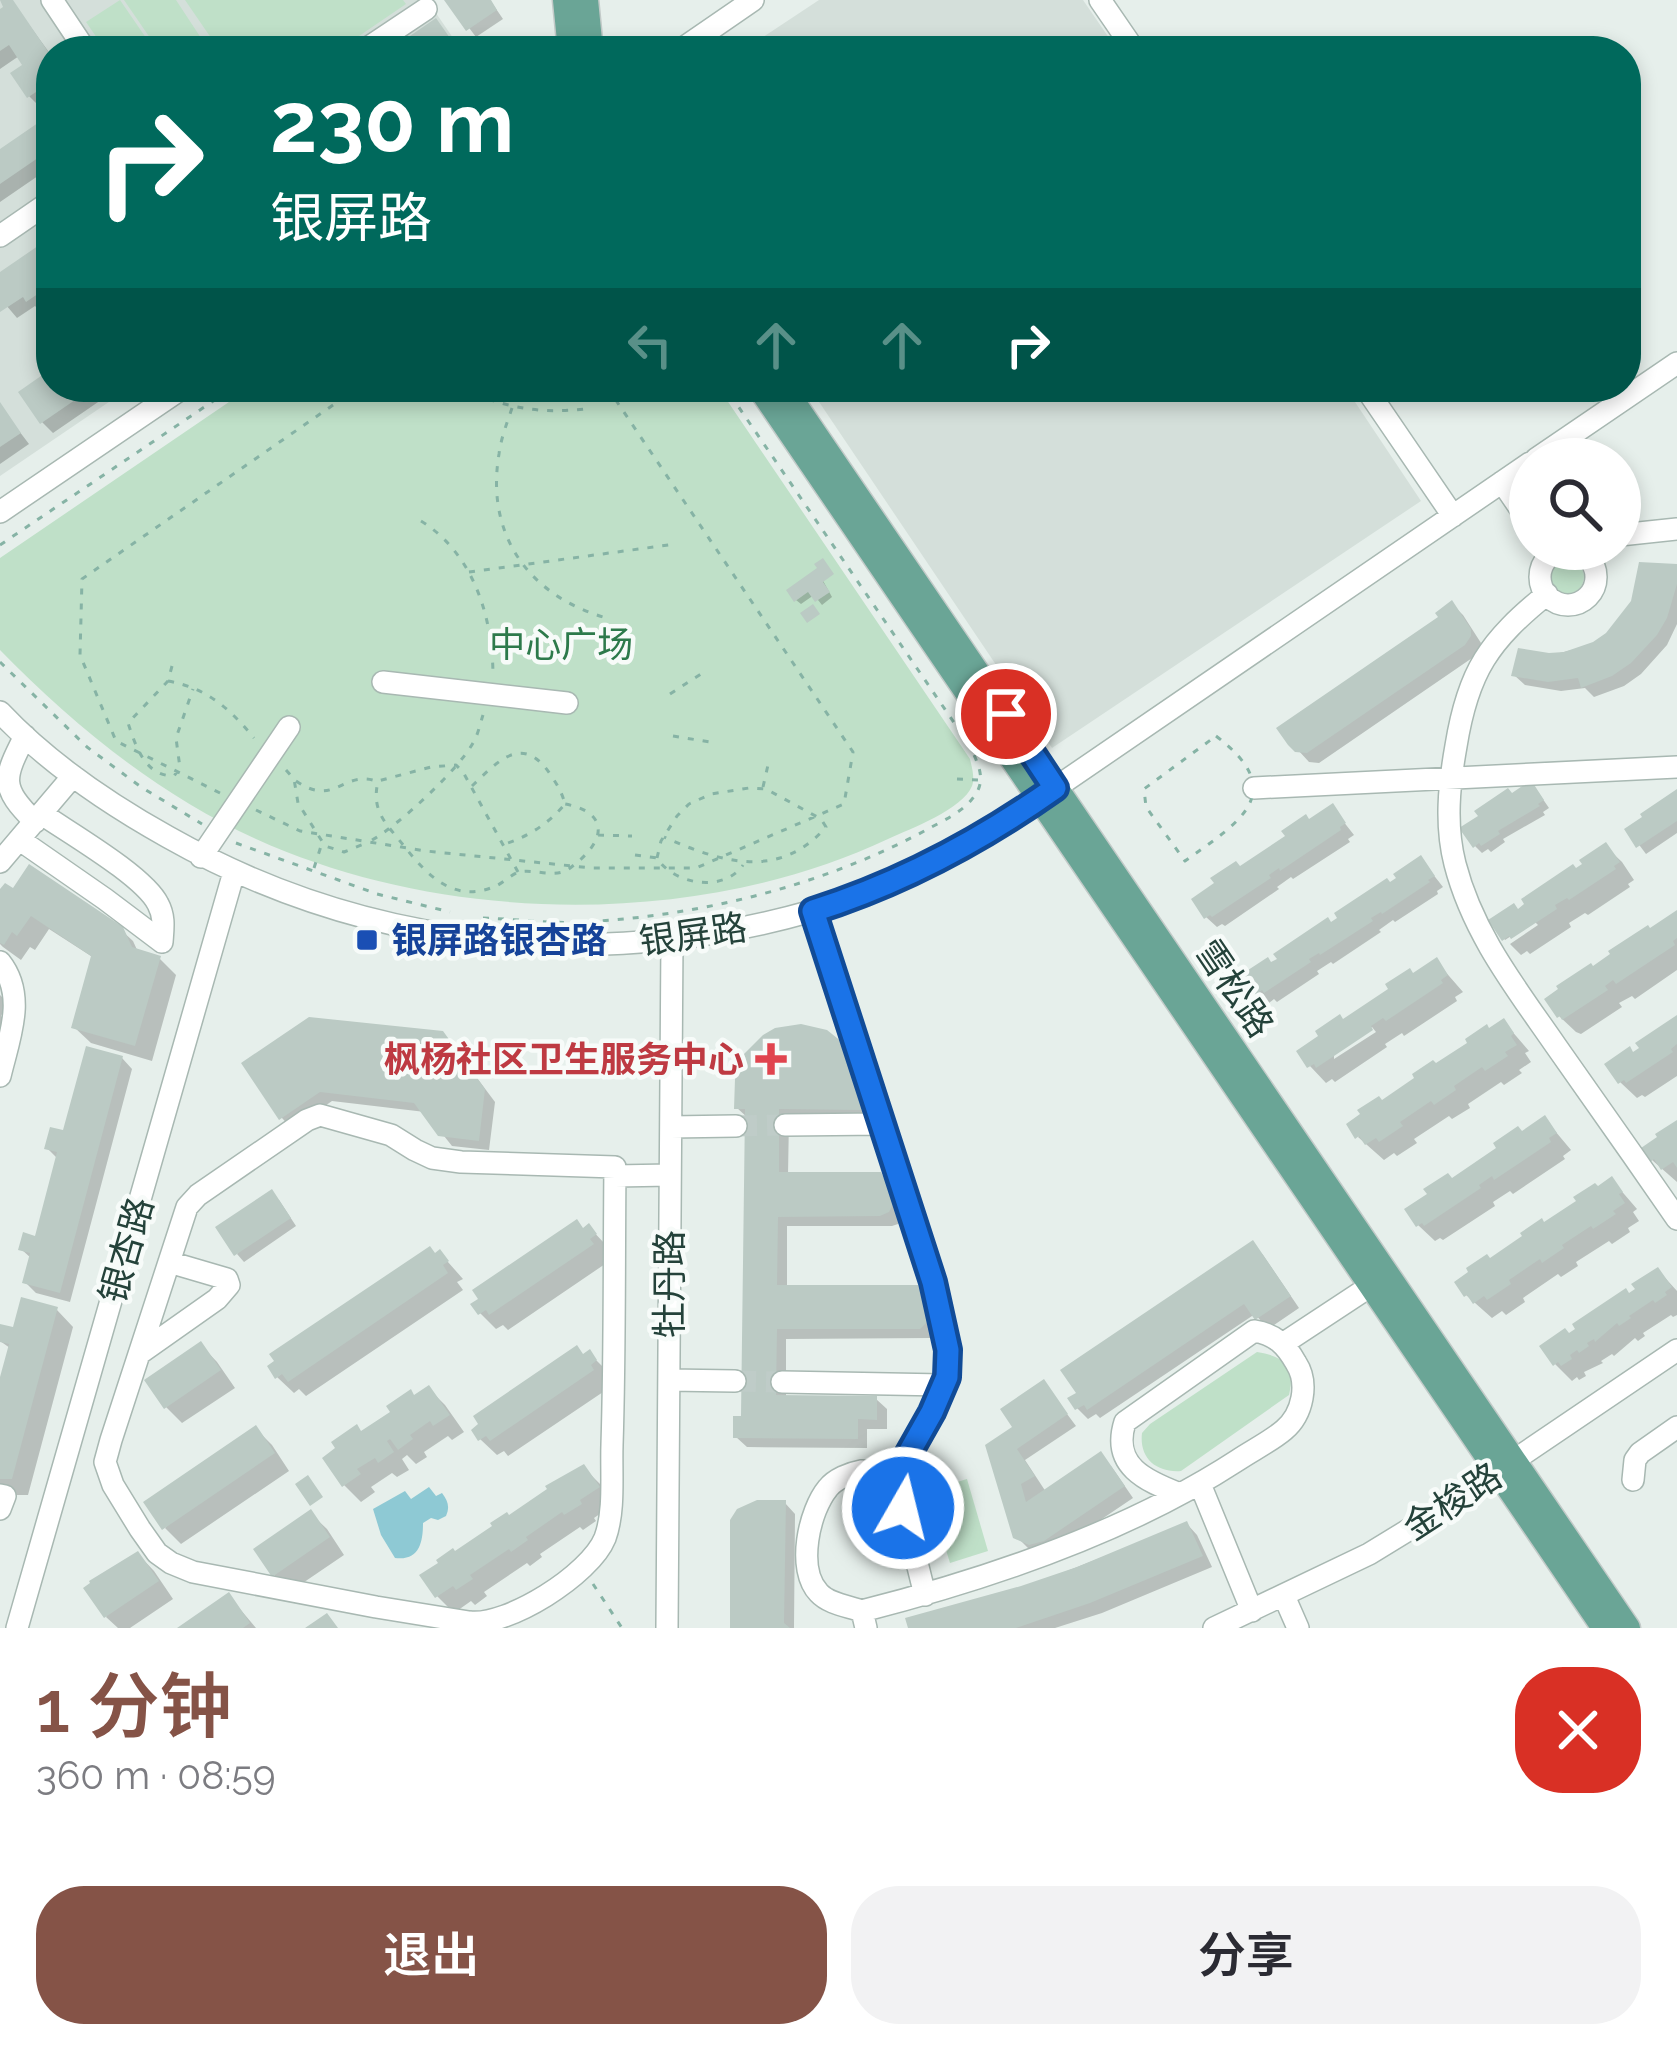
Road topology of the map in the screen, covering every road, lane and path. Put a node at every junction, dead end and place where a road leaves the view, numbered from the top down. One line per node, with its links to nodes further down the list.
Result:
1 (52, 0): 7 (street)
2 (565, 0): 9 (main road)
3 (586, 0): 10 (main road)
4 (753, 0): 11 (street)
5 (1100, 0): 12 (street)
6 (425, 9): 8 (street)
7 (76, 36)
8 (400, 36)
9 (569, 36)
10 (589, 36)
11 (701, 36)
12 (1125, 36)
13 (36, 211): 14 (street)
14 (0, 236)
15 (1677, 363): 16 (street, 银屏路)
16 (1641, 388)
17 (162, 402): 33 (street)
18 (212, 402): 38 (path)
19 (337, 402): 60 (path)
20 (492, 402): 27 (path)
21 (617, 402): 79 (path)
22 (735, 402): 71 (path)
23 (770, 402): 75 (main road, 雪松路)
24 (793, 402): 75 (main road, 雪松路)
25 (1375, 402): 34 (street)
26 (1620, 402): 29 (street, 银屏路)
27 (512, 407): 28 (path); 40 (path)
28 (586, 410)
29 (1567, 438)
30 (1509, 477): 31 (street, 银屏路)
31 (1502, 482): 32 (street); 34 (street, 银屏路)
32 (1509, 492)
33 (0, 512)
34 (1453, 516): 75 (street, 银屏路)
35 (421, 520): 43 (path)
36 (1677, 529): 37 (street)
37 (1641, 533)
38 (0, 544)
39 (676, 544): 40 (path)
40 (522, 565): 43 (path); 45 (path)
41 (1542, 570): 44 (street)
42 (1594, 570): 44 (street)
43 (468, 572): 52 (path)
44 (1547, 594): 67 (street)
45 (610, 619)
46 (0, 662): 82 (path)
47 (172, 666): 49 (path)
48 (704, 672): 53 (path)
49 (168, 681): 51 (path); 60 (path)
50 (383, 682): 52 (street)
51 (194, 687): 61 (path); 65 (path)
52 (490, 694): 54 (street); 62 (path)
53 (670, 694)
54 (568, 703)
55 (0, 712): 57 (street, 银屏路)
56 (289, 727): 61 (street)
57 (25, 736): 66 (street, 银屏路); 76 (street)
58 (673, 736): 59 (path)
59 (716, 743)
60 (139, 753): 65 (path); 65 (path)
61 (270, 755): 68 (path); 77 (street)
62 (456, 765): 70 (path); 72 (path); 81 (path)
63 (768, 765): 73 (path)
64 (1677, 766): 67 (street)
65 (177, 772): 77 (path)
66 (73, 776): 80 (street); 93 (street, 银屏路)
67 (1450, 776): 74 (street); 116 (street)
68 (294, 779): 70 (path); 83 (path)
69 (957, 779): 71 (path)
70 (378, 781): 81 (path)
71 (980, 781): 106 (path)
72 (470, 787): 78 (path); 90 (path)
73 (762, 788): 79 (path); 86 (path)
74 (1254, 788): 74 (path)
75 (1047, 793): 105 (street, 银屏路); 119 (main road, 雪松路); 128 (main road, 雪松路)
76 (4, 796): 80 (street)
77 (239, 802): 82 (street); 83 (path)
78 (565, 804): 84 (path); 90 (path)
79 (817, 817): 95 (path); 98 (path)
80 (39, 818): 87 (street); 87 (street)
81 (390, 828): 89 (path); 91 (path)
82 (218, 833): 93 (street); 102 (path)
83 (317, 834): 88 (path); 89 (path)
84 (598, 835): 85 (path); 99 (path)
85 (632, 836)
86 (664, 837): 94 (path); 95 (path)
87 (20, 840): 97 (street)
88 (322, 841): 89 (path); 102 (path)
89 (368, 842): 91 (path)
90 (502, 845): 96 (path)
91 (406, 848): 96 (path); 103 (path)
92 (634, 855): 94 (path)
93 (201, 857): 101 (street, 银屏路)
94 (657, 858): 100 (path)
95 (719, 859): 98 (path); 100 (path)
96 (510, 860): 99 (path); 103 (path)
97 (0, 862)
98 (745, 862): 100 (path)
99 (572, 866): 100 (path); 103 (path)
100 (664, 868)
101 (234, 872): 107 (street, 银屏路); 117 (street, 银杏路)
102 (313, 872): 104 (path)
103 (518, 872)
104 (446, 911)
105 (813, 911): 107 (street, 银屏路); 110 (street)
106 (469, 917)
107 (672, 940): 113 (street, 牡丹路)
108 (0, 962): 109 (street)
109 (0, 1076)
110 (882, 1124): 111 (street); 126 (street)
111 (784, 1125)
112 (736, 1126): 113 (street)
113 (670, 1127): 114 (street, 牡丹路)
114 (670, 1175): 115 (street); 123 (street, 牡丹路)
115 (615, 1176): 118 (street); 134 (street)
116 (1677, 1219)
117 (122, 1264): 118 (street); 139 (street, 银杏路)
118 (166, 1269): 122 (street); 122 (street)
119 (1370, 1287): 120 (street); 128 (main road, 雪松路)
120 (1284, 1343): 131 (street); 131 (street)
121 (1677, 1350): 128 (street, 金梭路)
122 (139, 1354): 134 (street)
123 (669, 1380): 124 (street); 141 (street, 牡丹路)
124 (735, 1381)
125 (782, 1382): 126 (street)
126 (944, 1385): 130 (street)
127 (1677, 1427): 129 (street)
128 (1505, 1467): 136 (street, 金梭路); 144 (main road, 雪松路); 145 (main road, 雪松路)
129 (1633, 1480)
130 (897, 1482): 135 (street); 138 (street)
131 (1190, 1489): 135 (street); 137 (street)
132 (0, 1495): 133 (street)
133 (0, 1510)
134 (582, 1568): 140 (path)
135 (926, 1594): 138 (street)
136 (1285, 1596): 137 (street, 金梭路); 143 (street)
137 (1252, 1611): 142 (street, 金梭路)
138 (864, 1619)
139 (17, 1628)
140 (622, 1628)
141 (667, 1628)
142 (1214, 1628)
143 (1298, 1628)
144 (1604, 1628)
145 (1628, 1628)

